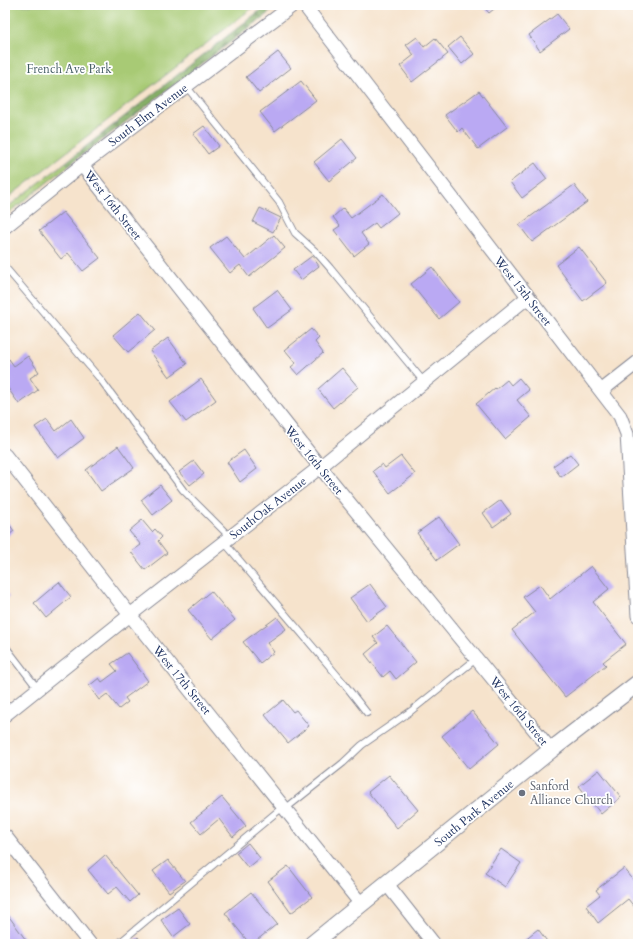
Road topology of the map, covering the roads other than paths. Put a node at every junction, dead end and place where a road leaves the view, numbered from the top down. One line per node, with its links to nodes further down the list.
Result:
1 (293, 5): 3 (street, South Elm Avenue)
2 (304, 5): 7 (street, West 15th Street)
3 (186, 86): 4 (street, South Elm Avenue); 9 (lane)
4 (82, 165): 5 (street, South Elm Avenue); 12 (street, West 16th Street)
5 (5, 227)
6 (5, 266): 13 (lane)
7 (528, 297): 9 (street, SouthOak Avenue); 10 (street, West 15th Street)
8 (638, 362): 10 (street)
9 (424, 382): 12 (street, SouthOak Avenue)
10 (601, 391): 15 (street, West 15th Street)
11 (5, 455): 14 (street, West 17th Street)
12 (320, 467): 13 (street, SouthOak Avenue); 17 (street, West 16th Street)
13 (227, 539): 14 (street, SouthOak Avenue); 20 (lane)
14 (130, 615): 19 (street, SouthOak Avenue); 23 (street, West 17th Street)
15 (638, 616)
16 (5, 646): 19 (lane)
17 (476, 659): 22 (street, West 16th Street); 23 (lane)
18 (638, 684): 22 (street, South Park Avenue)
19 (38, 689): 21 (street, SouthOak Avenue)
20 (367, 713)
21 (5, 716)
22 (551, 750): 25 (street, South Park Avenue)
23 (284, 807): 26 (street, West 17th Street); 28 (lane)
24 (5, 836): 27 (street)
25 (386, 883): 26 (street, South Park Avenue); 30 (street)
26 (361, 904): 29 (street, South Park Avenue)
27 (90, 944)
28 (118, 944)
29 (312, 944)
30 (434, 944)

